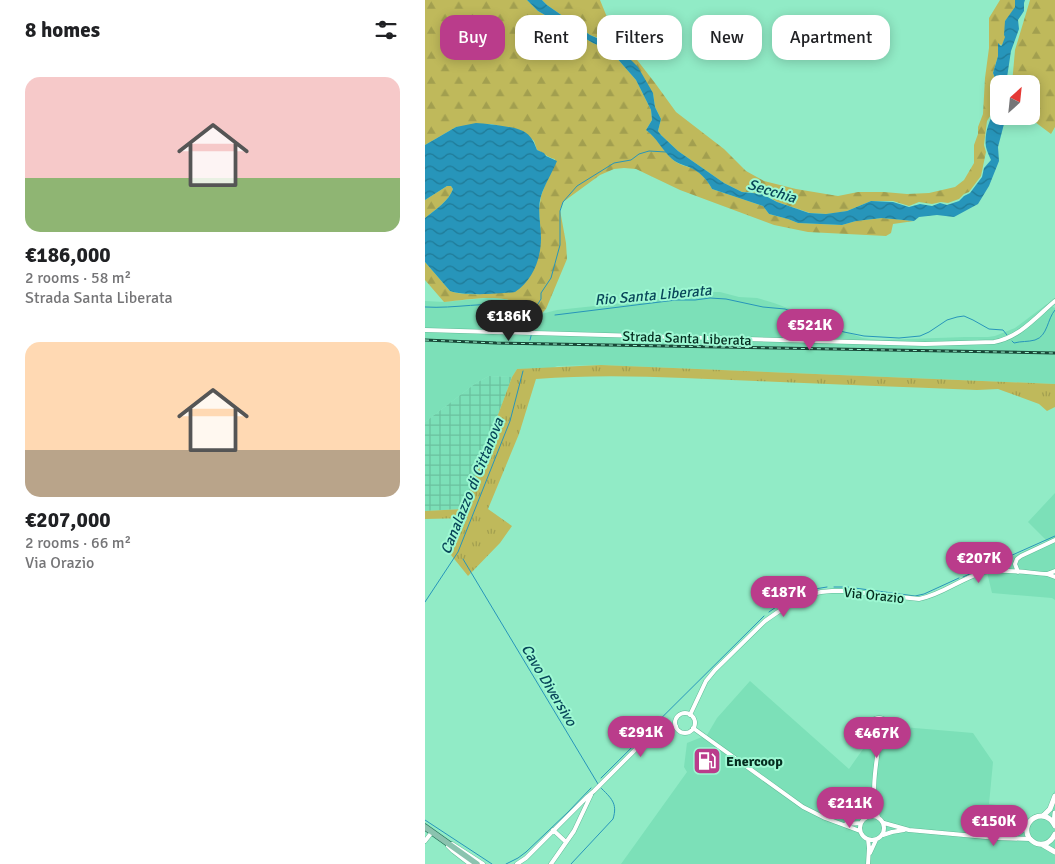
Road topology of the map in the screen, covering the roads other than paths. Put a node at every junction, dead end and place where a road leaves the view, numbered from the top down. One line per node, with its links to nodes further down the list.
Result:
1 (1055, 301): 2 (street, Strada Santa Liberata)
2 (425, 330)
3 (1055, 540): 5 (street)
4 (1055, 571): 6 (street, Via Orazio)
5 (1019, 572): 6 (street, Via Orazio); 8 (street, Via Orazio)
6 (1047, 574): 7 (street, Via Orazio)
7 (1055, 576)
8 (690, 715): 9 (street); 10 (street)
9 (676, 726): 10 (street); 14 (street)
10 (693, 728): 23 (street)
11 (873, 736): 12 (street); 12 (street); 13 (street)
12 (883, 737): 13 (street)
13 (878, 750): 15 (street)
14 (595, 790): 27 (street); 39 (street)
15 (875, 794): 19 (street); 20 (street)
16 (1055, 796): 18 (street)
17 (1055, 813): 24 (street)
18 (1043, 816): 24 (street); 25 (street)
19 (866, 817): 20 (street); 21 (street)
20 (878, 817): 22 (street)
21 (861, 823): 23 (street); 29 (street)
22 (884, 823): 28 (street); 31 (street)
23 (841, 824): 29 (street)
24 (1055, 825)
25 (1028, 826): 32 (street); 35 (street)
26 (425, 827): 30 (main road)
27 (553, 830): 39 (street); 46 (street)
28 (909, 830): 31 (street); 32 (street)
29 (860, 831): 36 (street)
30 (432, 832): 34 (main road); 38 (street)
31 (883, 834): 37 (street)
32 (982, 837): 35 (street)
33 (1055, 838): 40 (street)
34 (441, 839): 43 (street); 44 (main road); 45 (street)
35 (1030, 839): 40 (street)
36 (868, 840): 37 (street); 42 (street)
37 (876, 840): 42 (street)
38 (425, 842)
39 (566, 842): 47 (street)
40 (1043, 844): 41 (street)
41 (1055, 852)
42 (869, 855): 48 (street)
43 (470, 864)
44 (477, 864)
45 (483, 864)
46 (517, 864)
47 (551, 864)
48 (868, 864)

